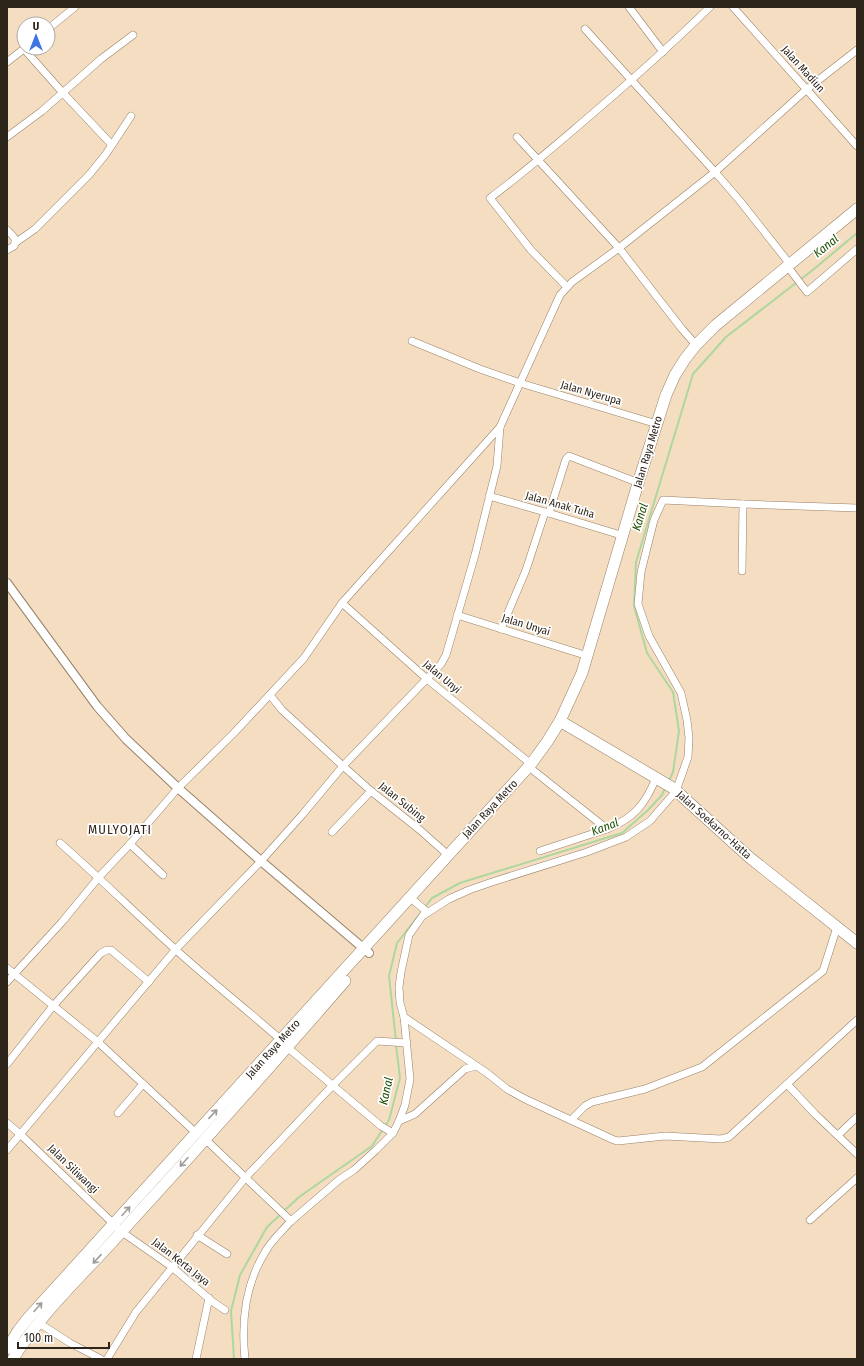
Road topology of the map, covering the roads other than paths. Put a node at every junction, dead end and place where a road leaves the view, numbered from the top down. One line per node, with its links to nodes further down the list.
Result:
1 (75, 7): 5 (street)
2 (629, 7): 9 (street)
3 (710, 7): 9 (street)
4 (733, 7): 14 (street, Jalan Madiun)
5 (56, 22)
6 (586, 29): 13 (street)
7 (133, 35): 15 (street)
8 (857, 50): 14 (street)
9 (663, 52): 13 (street)
10 (16, 55): 12 (street)
11 (31, 56): 15 (street)
12 (7, 62)
13 (631, 80): 21 (street); 22 (street)
14 (807, 89): 20 (street, Jalan Madiun); 22 (street)
15 (63, 93): 17 (street); 19 (street)
16 (131, 116): 19 (street)
17 (7, 137)
18 (517, 137): 21 (street)
19 (112, 145): 26 (street)
20 (857, 146)
21 (538, 160): 27 (street); 31 (street)
22 (715, 172): 27 (street); 30 (street)
23 (857, 209): 30 (main road, Jalan Raya Metro)
24 (857, 217): 30 (main road)
25 (7, 230): 26 (street)
26 (15, 243): 29 (street)
27 (618, 248): 31 (street); 33 (street)
28 (857, 249): 30 (street)
29 (7, 250)
30 (790, 267): 33 (main road, Jalan Raya Metro); 51 (main road)
31 (567, 287): 34 (street)
32 (412, 341): 34 (street, Jalan Nyerupa)
33 (696, 345): 35 (main road, Jalan Raya Metro)
34 (520, 383): 35 (street, Jalan Nyerupa); 36 (street)
35 (657, 424): 37 (main road, Jalan Raya Metro)
36 (500, 427): 38 (street); 45 (street)
37 (638, 483): 41 (street); 42 (main road, Jalan Raya Metro)
38 (489, 496): 41 (street, Jalan Anak Tuha); 46 (street)
39 (743, 504): 40 (street); 43 (street); 56 (street)
40 (857, 508)
41 (547, 512): 42 (street, Jalan Anak Tuha); 47 (street)
42 (624, 536): 48 (main road, Jalan Raya Metro)
43 (742, 571)
44 (7, 583): 55 (street)
45 (342, 603): 49 (street, Jalan Unyi); 50 (street)
46 (457, 615): 47 (street, Jalan Unyai); 49 (street)
47 (501, 629): 48 (street, Jalan Unyai)
48 (588, 656): 51 (main road, Jalan Raya Metro)
49 (427, 679): 52 (street); 53 (street, Jalan Unyi)
50 (270, 695): 52 (street, Jalan Subing); 55 (street)
51 (562, 723): 53 (main road); 54 (main road, Jalan Soekarno-Hatta)
52 (343, 766): 57 (street, Jalan Subing); 64 (street)
53 (533, 767): 58 (street, Jalan Unyi); 63 (main road, Jalan Raya Metro); 67 (main road)
54 (658, 779): 56 (main road, Jalan Soekarno-Hatta); 58 (street)
55 (178, 788): 61 (street); 64 (street)
56 (675, 790): 68 (street); 69 (main road, Jalan Soekarno-Hatta)
57 (372, 791): 59 (street); 63 (street, Jalan Subing)
58 (607, 830): 62 (street)
59 (332, 832)
60 (60, 843): 66 (street)
61 (130, 844): 65 (street); 66 (street)
62 (540, 851)
63 (448, 855): 72 (main road, Jalan Raya Metro)
64 (261, 861): 71 (street); 72 (street)
65 (163, 875)
66 (99, 877): 71 (street); 74 (street)
67 (415, 901): 68 (street); 72 (main road)
68 (425, 912): 78 (street)
69 (837, 927): 70 (main road, Jalan Soekarno-Hatta); 90 (street)
70 (857, 943)
71 (176, 949): 76 (street); 81 (street)
72 (366, 951): 81 (main road)
73 (7, 968): 74 (street)
74 (14, 974): 75 (street); 77 (street)
75 (7, 982)
76 (149, 982): 77 (street); 80 (street)
77 (54, 1006): 80 (street); 83 (street)
78 (404, 1017): 82 (street); 84 (street)
79 (857, 1021): 86 (street)
80 (98, 1042): 85 (street); 94 (street)
81 (284, 1043): 87 (street); 96 (main road)
82 (405, 1043): 87 (street); 91 (street)
83 (7, 1064)
84 (476, 1066): 90 (street); 91 (street)
85 (143, 1084): 88 (street); 96 (street)
86 (787, 1084): 90 (street); 95 (street)
87 (333, 1085): 93 (street); 99 (street)
88 (118, 1113)
89 (857, 1117): 95 (street)
90 (571, 1120)
91 (399, 1121): 93 (street)
92 (7, 1123): 94 (street, Jalan Siliwangi)
93 (390, 1132): 101 (street)
94 (20, 1134): 97 (street); 103 (street, Jalan Siliwangi)
95 (838, 1135): 98 (street)
96 (201, 1136): 99 (street); 103 (main road)
97 (7, 1150)
98 (857, 1154)
99 (246, 1177): 101 (street); 104 (street)
100 (857, 1178): 102 (street)
101 (290, 1220): 115 (street)
102 (810, 1220)
103 (118, 1228): 106 (street, Jalan Kerta Jaya); 109 (main road, one-way to 109); 110 (main road, one-way to 103)
104 (197, 1235): 105 (street); 106 (street)
105 (227, 1254)
106 (172, 1267): 107 (street, Jalan Kerta Jaya); 113 (street)
107 (209, 1298): 108 (street, Jalan Kerta Jaya); 114 (street)
108 (225, 1310)
109 (39, 1323): 111 (main road); 112 (street)
110 (7, 1349)
111 (13, 1359)
112 (101, 1359)
113 (107, 1359)
114 (196, 1359)
115 (245, 1359)

